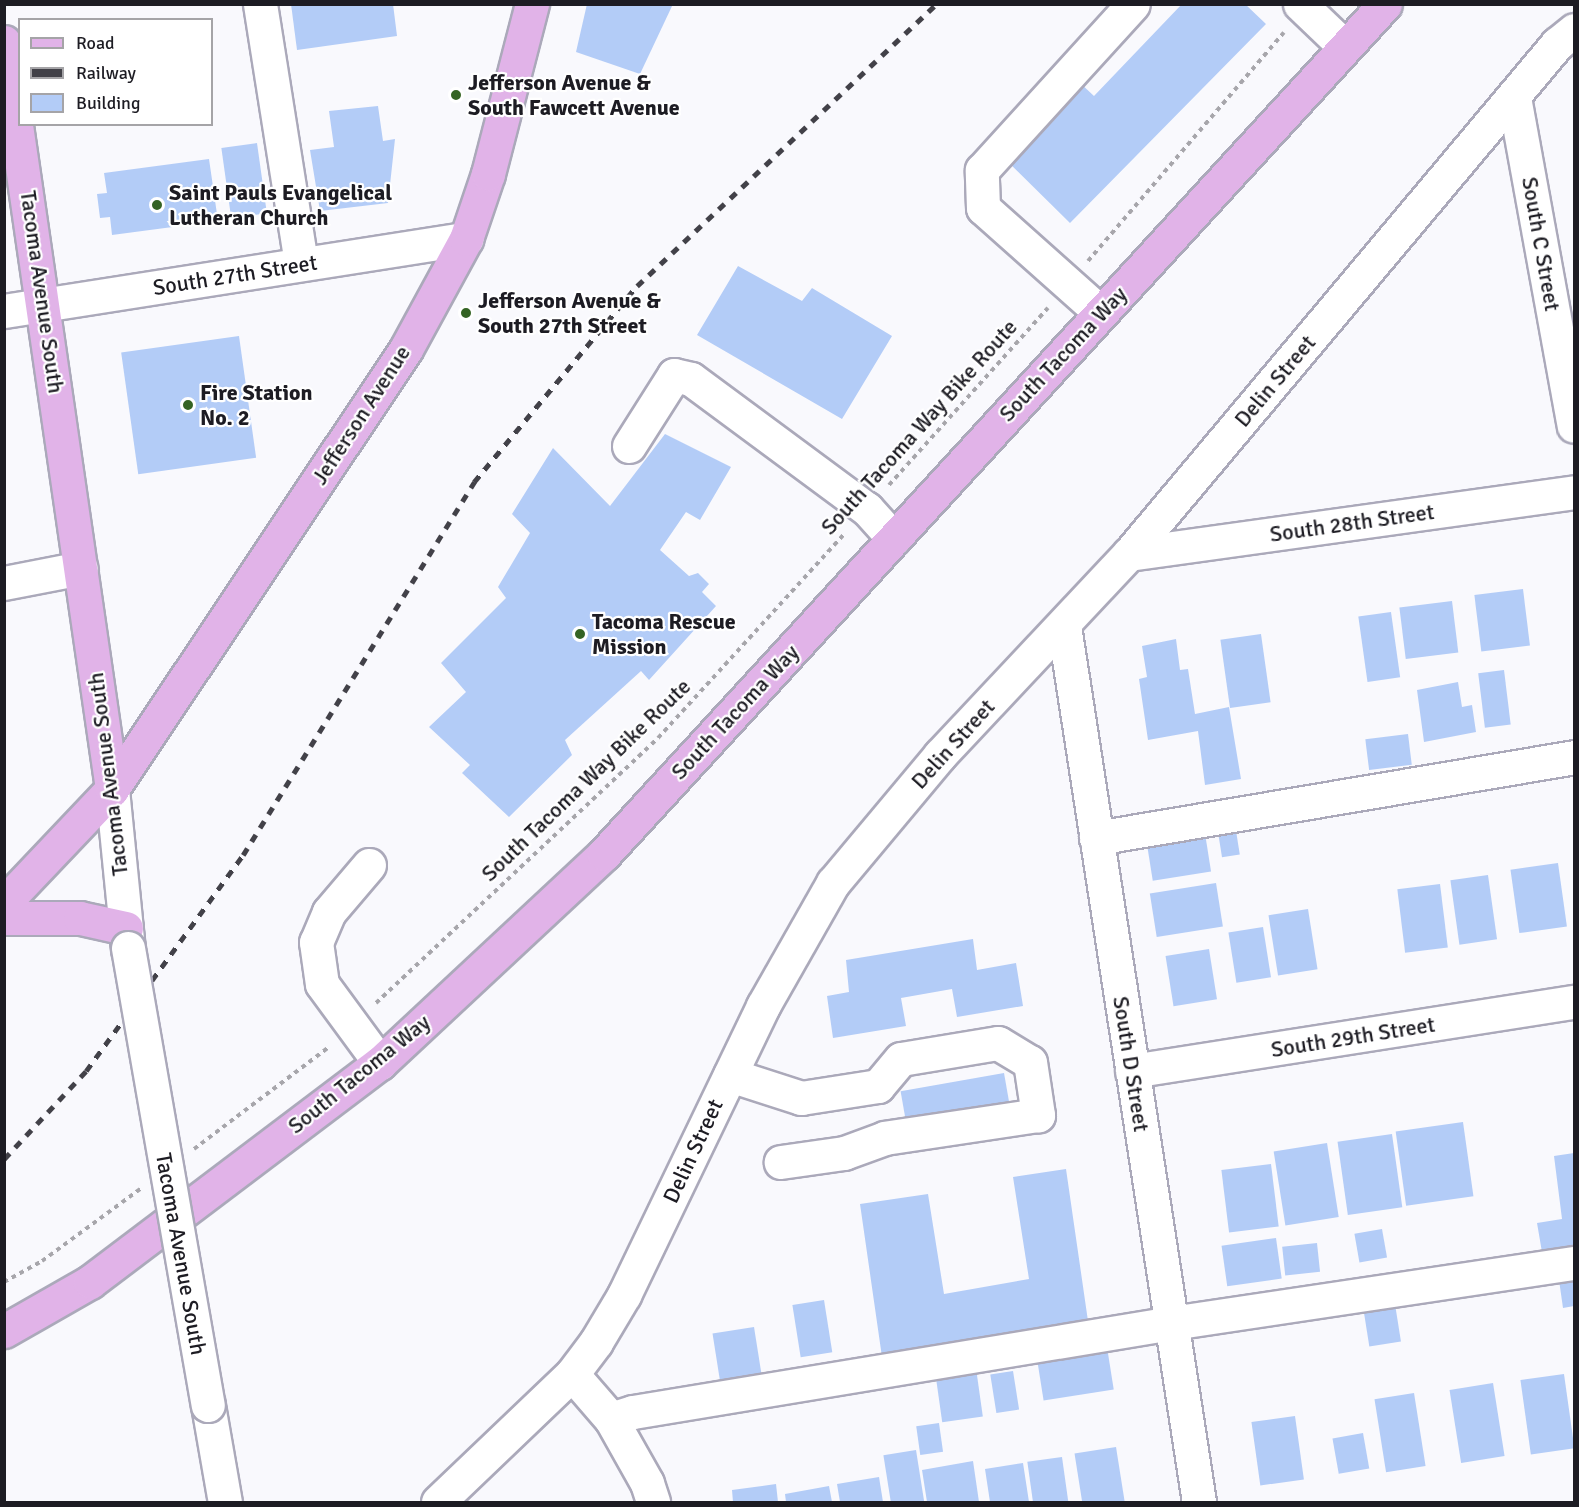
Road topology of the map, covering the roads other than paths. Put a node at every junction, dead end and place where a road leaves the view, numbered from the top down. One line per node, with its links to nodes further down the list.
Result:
1 (260, 4): 11 (street)
2 (532, 4): 10 (main road, Jefferson Avenue)
3 (1134, 4): 14 (street)
4 (1385, 4): 8 (main road, South Tacoma Way)
5 (1302, 6): 8 (street)
6 (1566, 37): 9 (street, Delin Street)
7 (4, 42): 12 (main road, Tacoma Avenue South)
8 (1346, 47): 14 (main road, South Tacoma Way)
9 (1514, 98): 15 (street, South C Street); 19 (street, Delin Street)
10 (466, 239): 11 (street, South 27th Street); 24 (main road, Jefferson Avenue)
11 (301, 264): 12 (street, South 27th Street)
12 (45, 304): 13 (street, South 27th Street); 20 (main road, Tacoma Avenue South)
13 (4, 311)
14 (1101, 313): 18 (main road, South Tacoma Way)
15 (1575, 426)
16 (629, 446): 18 (street)
17 (1575, 492): 19 (street, South 28th Street)
18 (894, 539): 31 (main road, South Tacoma Way)
19 (1129, 554): 22 (street, Delin Street)
20 (81, 568): 21 (street); 24 (main road, Tacoma Avenue South)
21 (4, 583)
22 (1064, 626): 25 (street, South D Street); 33 (street, Delin Street)
23 (1575, 757): 25 (street)
24 (112, 789): 27 (main road, Jefferson Avenue); 29 (street, Tacoma Avenue South)
25 (1096, 838): 32 (street, South D Street)
26 (369, 865): 31 (street)
27 (4, 903)
28 (4, 918): 29 (main road)
29 (127, 938): 42 (street, Tacoma Avenue South, bridge)
30 (1575, 1002): 32 (street, South 29th Street)
31 (380, 1063): 39 (main road, South Tacoma Way)
32 (1132, 1071): 38 (street, South D Street)
33 (730, 1075): 34 (street); 40 (street, Delin Street)
34 (878, 1086): 35 (street); 35 (street)
35 (885, 1138): 36 (street)
36 (781, 1162)
37 (1575, 1263): 38 (street)
38 (1172, 1323): 41 (street); 45 (street, South D Street)
39 (4, 1331)
40 (572, 1374): 41 (street); 43 (street, Delin Street)
41 (611, 1419): 44 (street)
42 (225, 1503)
43 (438, 1503)
44 (653, 1503)
45 (1199, 1503)

